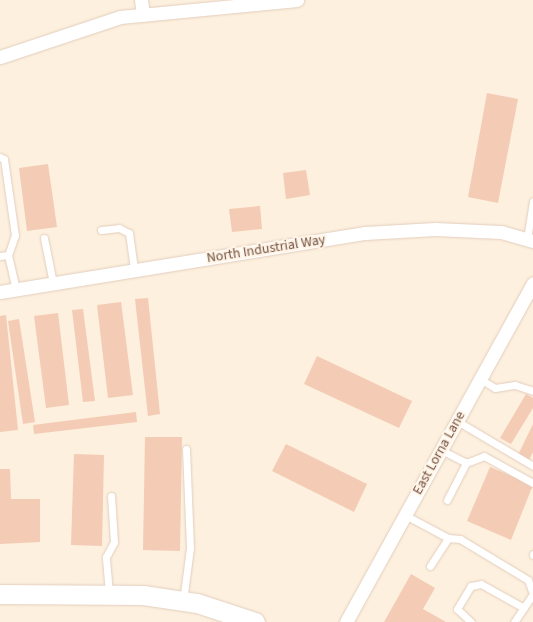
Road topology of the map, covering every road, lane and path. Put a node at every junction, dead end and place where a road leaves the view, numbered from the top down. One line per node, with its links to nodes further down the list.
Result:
1 (142, 0): 3 (street)
2 (297, 0): 3 (street)
3 (143, 15): 4 (street)
4 (0, 57)
5 (0, 157): 10 (lane)
6 (533, 201): 9 (lane)
7 (101, 230): 12 (lane)
8 (44, 238): 13 (lane)
9 (530, 240): 12 (street, North Industrial Way)
10 (8, 254): 11 (lane); 15 (lane)
11 (0, 256)
12 (134, 270): 13 (street, North Industrial Way)
13 (52, 283): 15 (street, North Industrial Way)
14 (533, 283): 17 (street, East Lorna Lane)
15 (16, 289): 16 (street, North Industrial Way)
16 (0, 292)
17 (480, 379): 18 (lane); 19 (street, East Lorna Lane)
18 (533, 391)
19 (457, 421): 21 (street, East Lorna Lane); 23 (lane)
20 (186, 449): 32 (lane)
21 (441, 450): 22 (lane); 27 (street, East Lorna Lane)
22 (466, 463): 24 (lane); 26 (lane)
23 (533, 466)
24 (533, 483)
25 (111, 496): 30 (lane)
26 (448, 500)
27 (405, 515): 28 (lane); 35 (street, East Lorna Lane)
28 (448, 538): 29 (lane); 33 (lane)
29 (430, 566)
30 (109, 593): 31 (street); 32 (street)
31 (0, 594)
32 (183, 601): 34 (street)
33 (524, 608): 36 (lane); 37 (lane)
34 (255, 622)
35 (346, 622)
36 (471, 622)
37 (514, 622)

